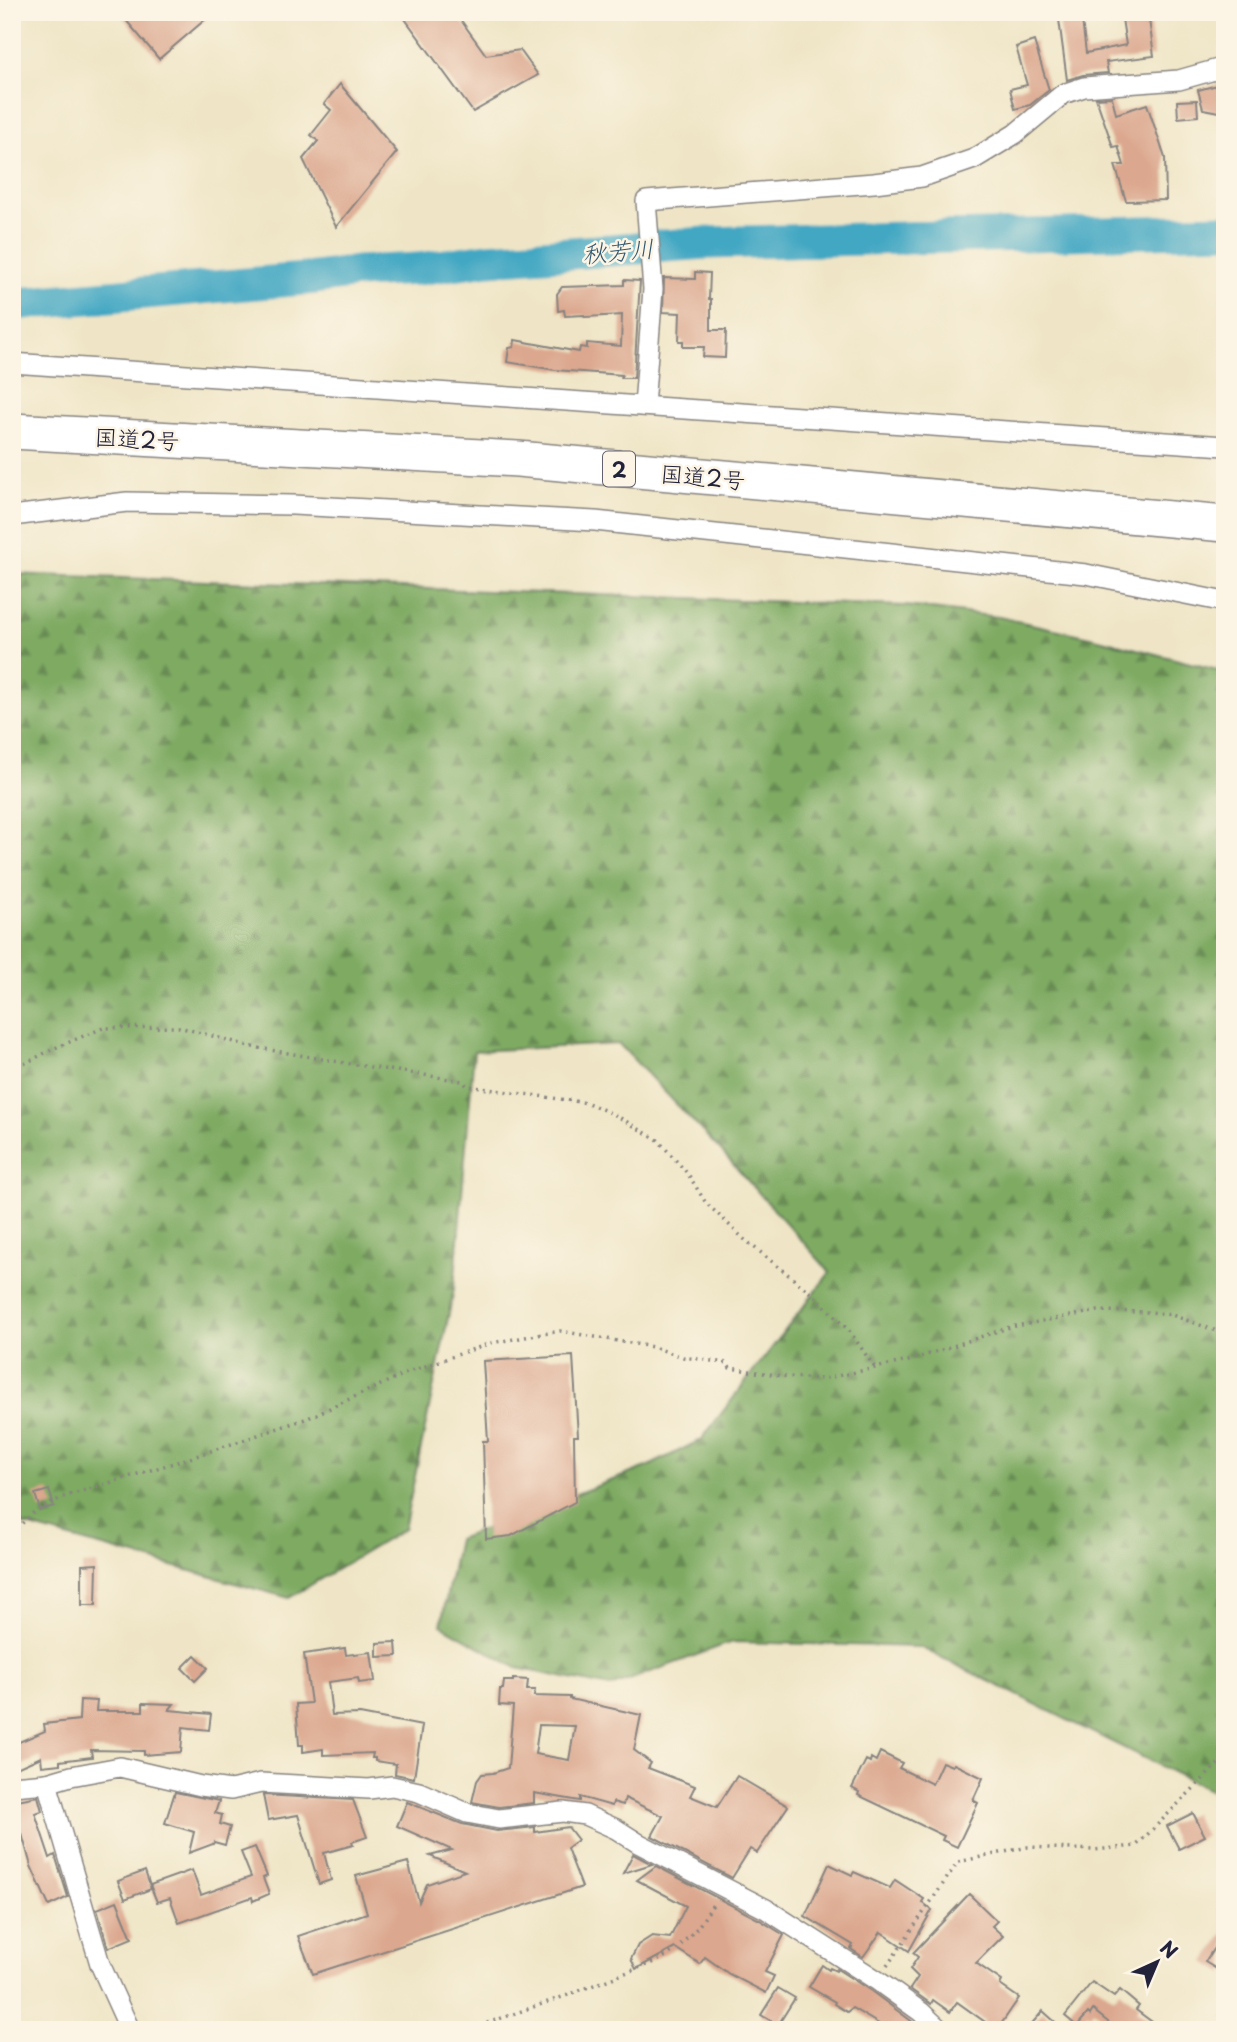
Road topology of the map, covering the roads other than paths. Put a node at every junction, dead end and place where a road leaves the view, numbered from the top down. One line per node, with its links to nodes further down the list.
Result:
1 (1225, 67): 3 (street)
2 (12, 363): 3 (street)
3 (644, 407): 5 (street)
4 (12, 431): 7 (highway, 国道2号 / 2)
5 (1225, 446)
6 (12, 516): 8 (street)
7 (1225, 524)
8 (1225, 602)
9 (47, 1783): 10 (street); 11 (street); 12 (street)
10 (12, 1786)
11 (131, 2030)
12 (940, 2030)

